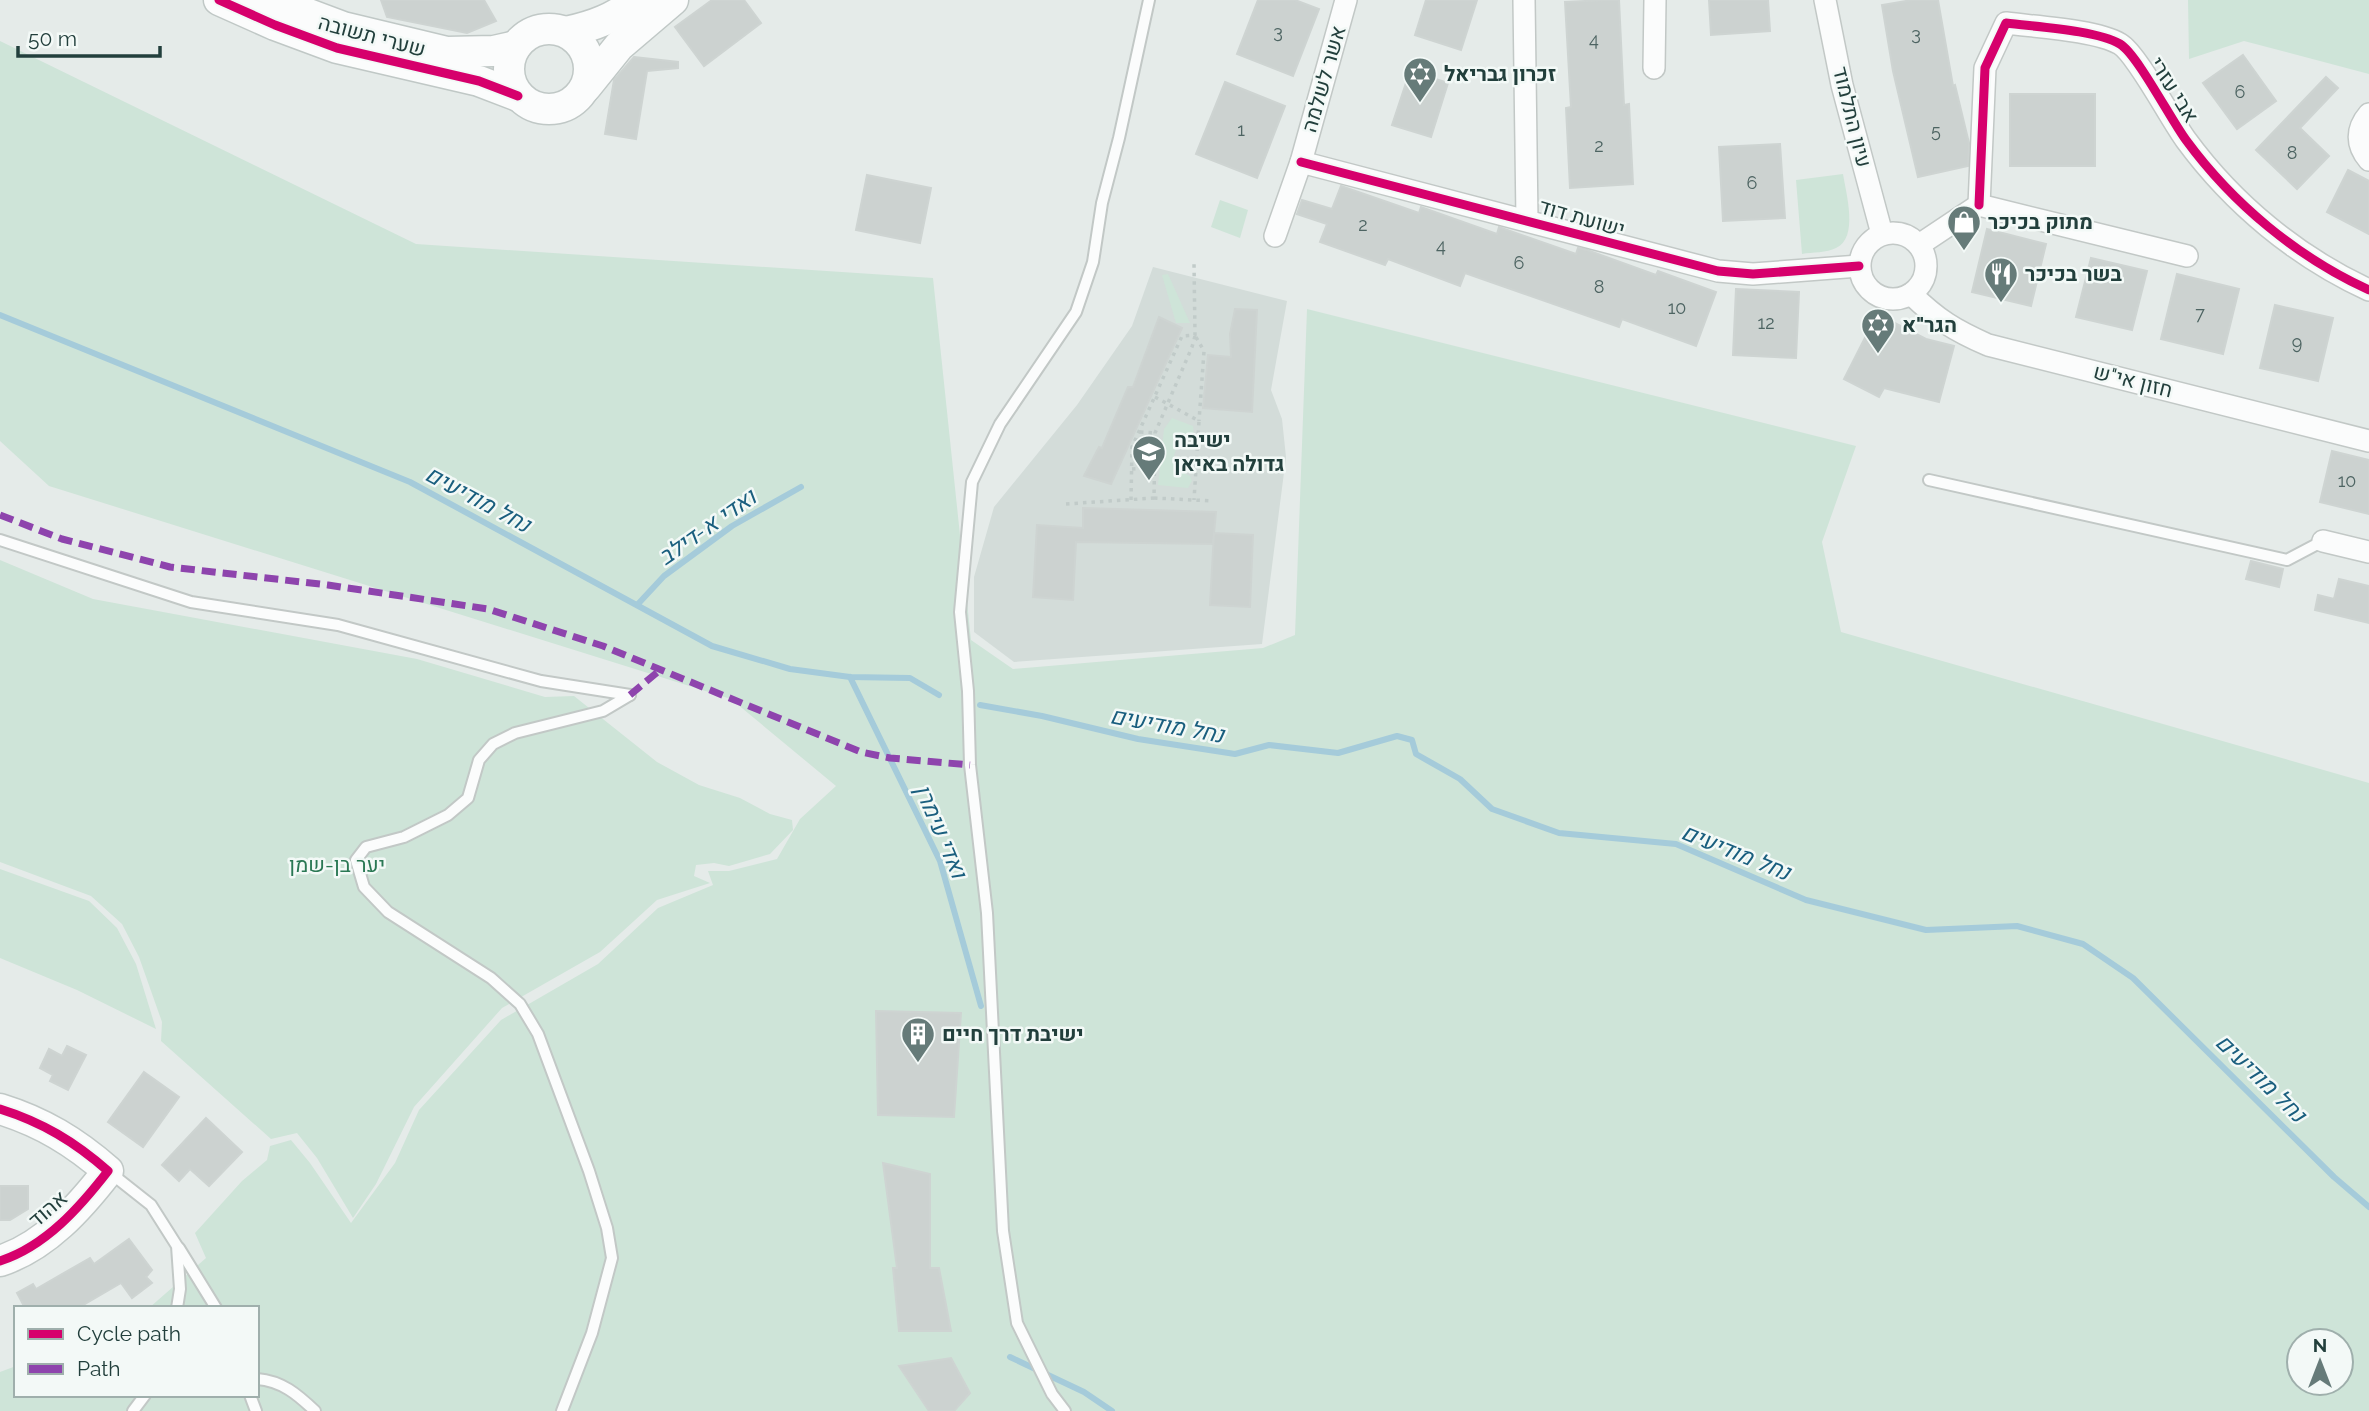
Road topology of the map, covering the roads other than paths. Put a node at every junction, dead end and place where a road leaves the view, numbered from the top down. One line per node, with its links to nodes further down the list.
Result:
1 (219, 0): 14 (street, שערי תשובה)
2 (271, 0): 11 (street, שערי תשובה)
3 (637, 0): 10 (street)
4 (673, 0): 13 (street)
5 (1149, 0): 41 (lane)
6 (1346, 0): 17 (street, אשר לשלמה)
7 (1524, 0): 19 (street)
8 (1654, 0): 12 (street)
9 (1825, 0): 20 (street, עיון התלמוד)
10 (566, 32): 11 (street); 13 (street)
11 (516, 46): 14 (street)
12 (1654, 68)
13 (586, 87): 14 (street)
14 (519, 96)
15 (2369, 114): 16 (street)
16 (2369, 160)
17 (1301, 162): 19 (street, ישועת דוד); 21 (street, אשר לשלמה)
18 (1979, 205): 22 (street); 23 (street); 25 (street, אבי עזרי)
19 (1527, 220): 24 (street, ישועת דוד)
20 (1882, 234): 22 (street); 24 (street)
21 (1275, 236)
22 (1919, 245): 26 (street)
23 (2187, 256)
24 (1859, 266): 26 (street)
25 (2369, 290)
26 (1911, 294): 27 (street, חזון אי"ש)
27 (2369, 441)
28 (1929, 480): 30 (lane)
29 (0, 540): 40 (lane)
30 (2323, 541): 31 (street)
31 (2369, 552)
32 (0, 1109): 33 (street)
33 (108, 1171): 34 (lane); 35 (street, אהוד)
34 (177, 1246): 36 (lane); 37 (lane)
35 (0, 1261)
36 (177, 1306)
37 (215, 1306)
38 (259, 1379): 39 (lane)
39 (315, 1411)
40 (562, 1411)
41 (1065, 1411)

